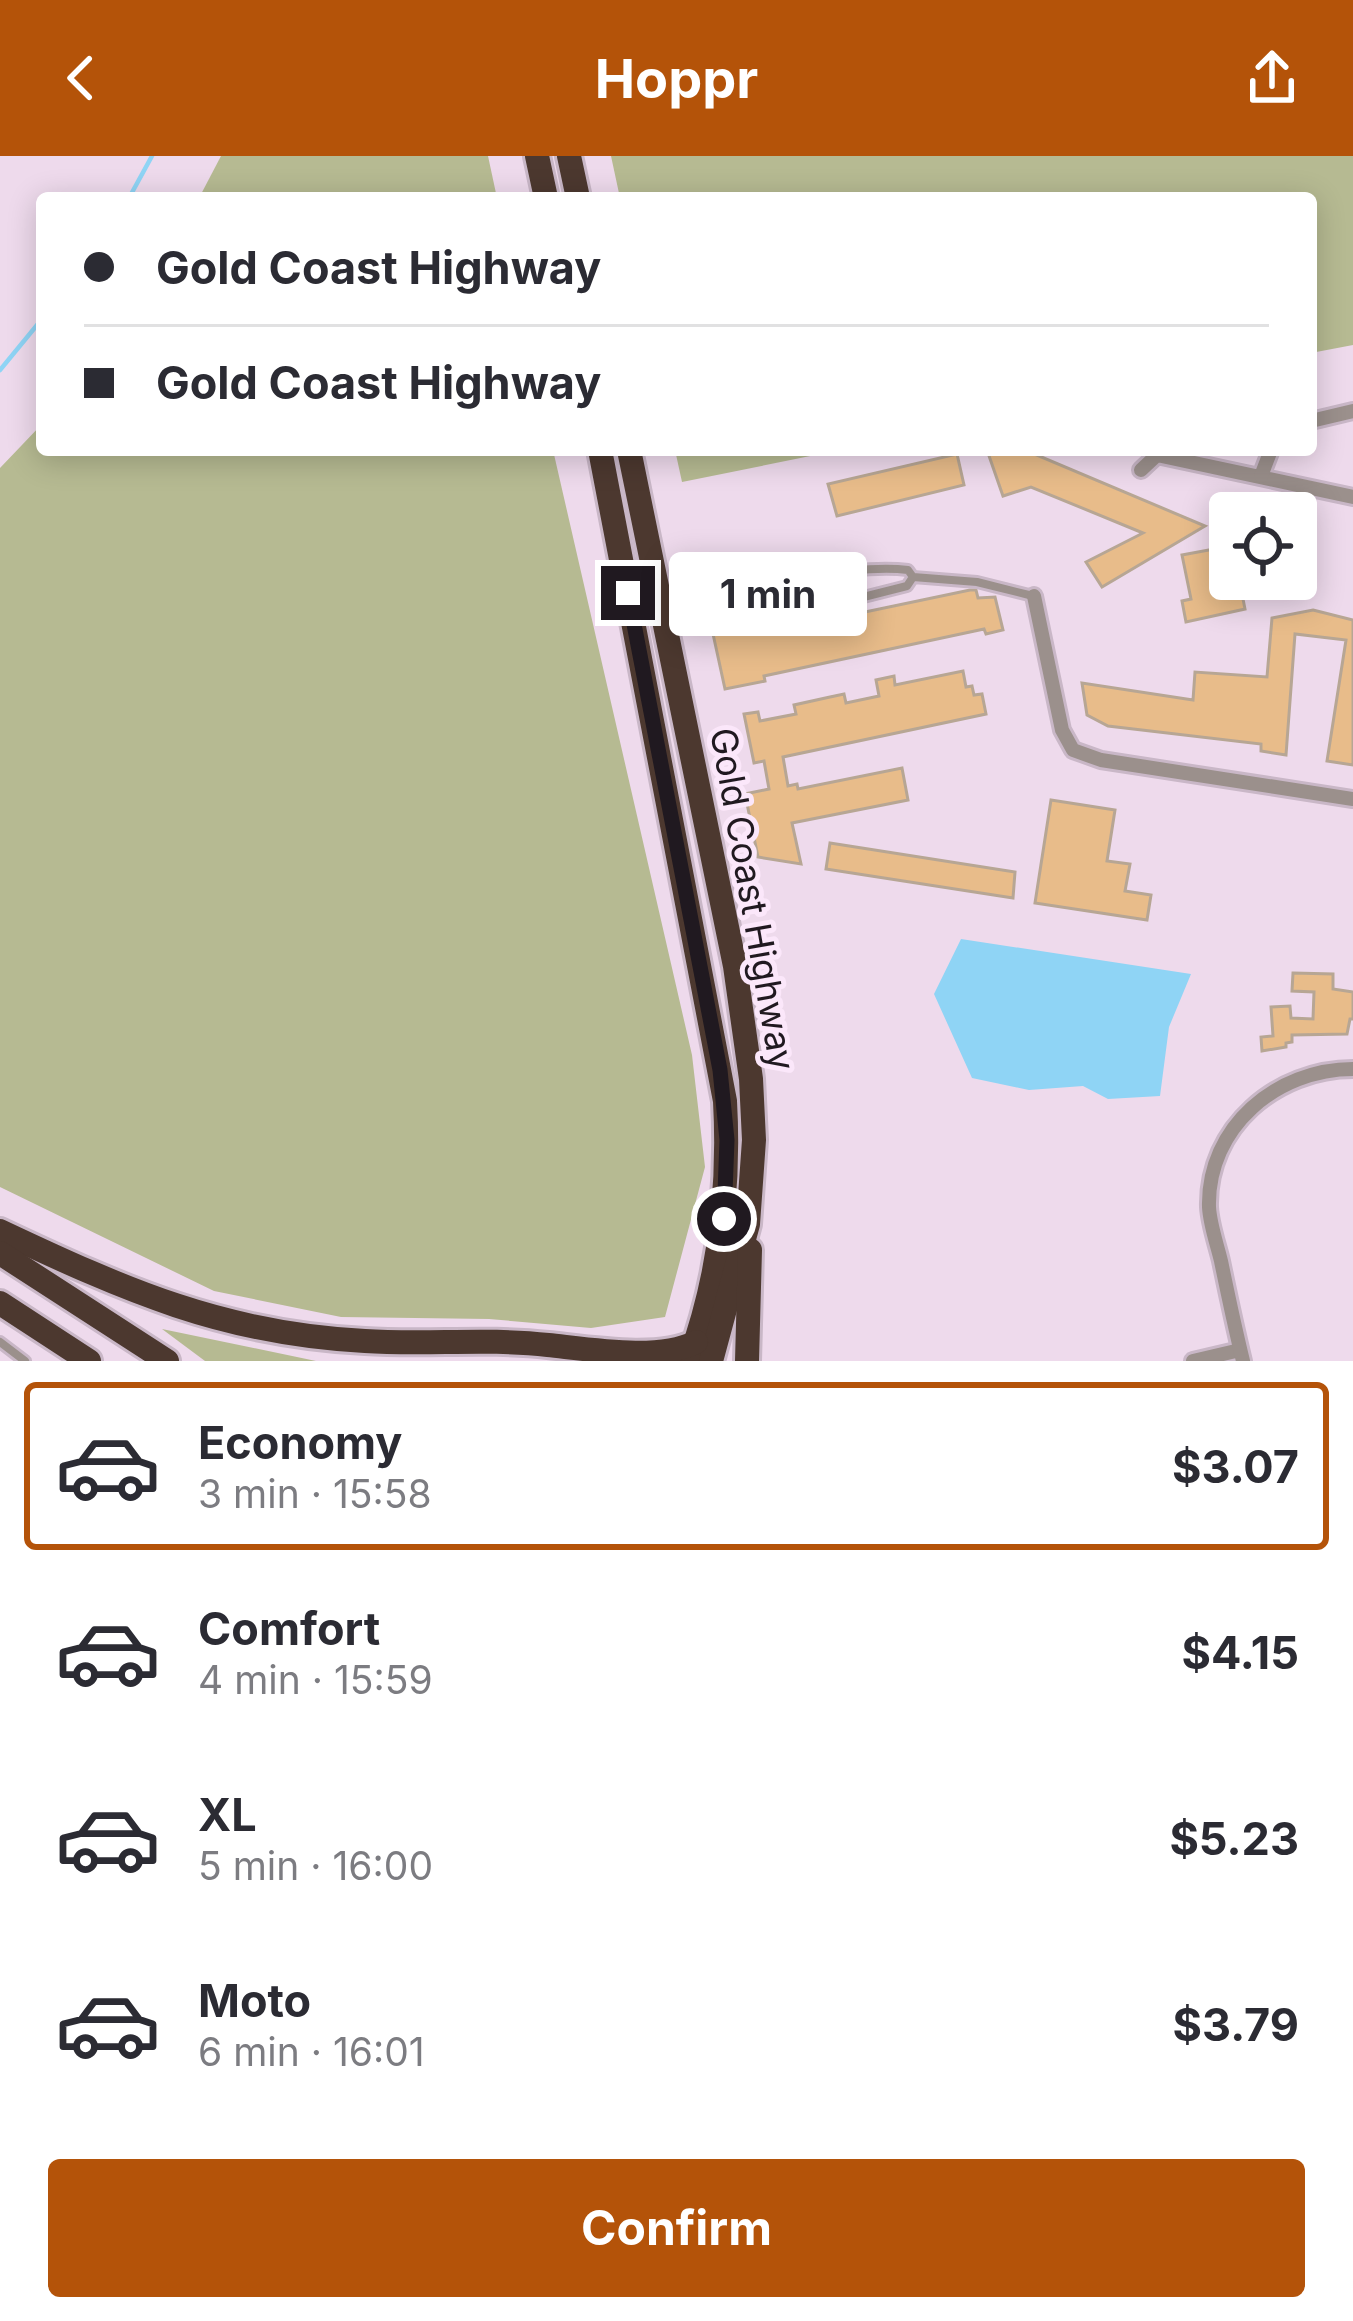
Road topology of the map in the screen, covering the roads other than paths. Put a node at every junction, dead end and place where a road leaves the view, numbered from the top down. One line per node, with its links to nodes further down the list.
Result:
1 (537, 156): 3 (highway)
2 (569, 156): 4 (highway)
3 (545, 192)
4 (577, 192)
5 (1353, 411): 6 (street)
6 (1317, 420)
7 (601, 456): 25 (highway, Gold Coast Highway)
8 (630, 456): 19 (highway, Gold Coast Highway)
9 (1155, 456): 12 (street)
10 (1166, 456): 13 (street)
11 (1268, 456): 13 (street)
12 (1141, 470)
13 (1261, 476): 14 (street)
14 (1353, 497)
15 (913, 578): 15 (lane); 16 (lane)
16 (1034, 596): 17 (street)
17 (1353, 799)
18 (1353, 1069): 26 (street)
19 (748, 1224): 25 (highway, Gold Coast Highway); 31 (highway); 32 (highway)
20 (0, 1231): 24 (highway)
21 (0, 1253): 29 (highway)
22 (0, 1304): 28 (highway)
23 (0, 1342): 27 (lane)
24 (550, 1345): 25 (highway); 30 (highway)
25 (699, 1354)
26 (1242, 1355): 33 (street)
27 (25, 1361)
28 (89, 1361)
29 (166, 1361)
30 (596, 1361)
31 (726, 1361)
32 (747, 1361)
33 (1193, 1361)

